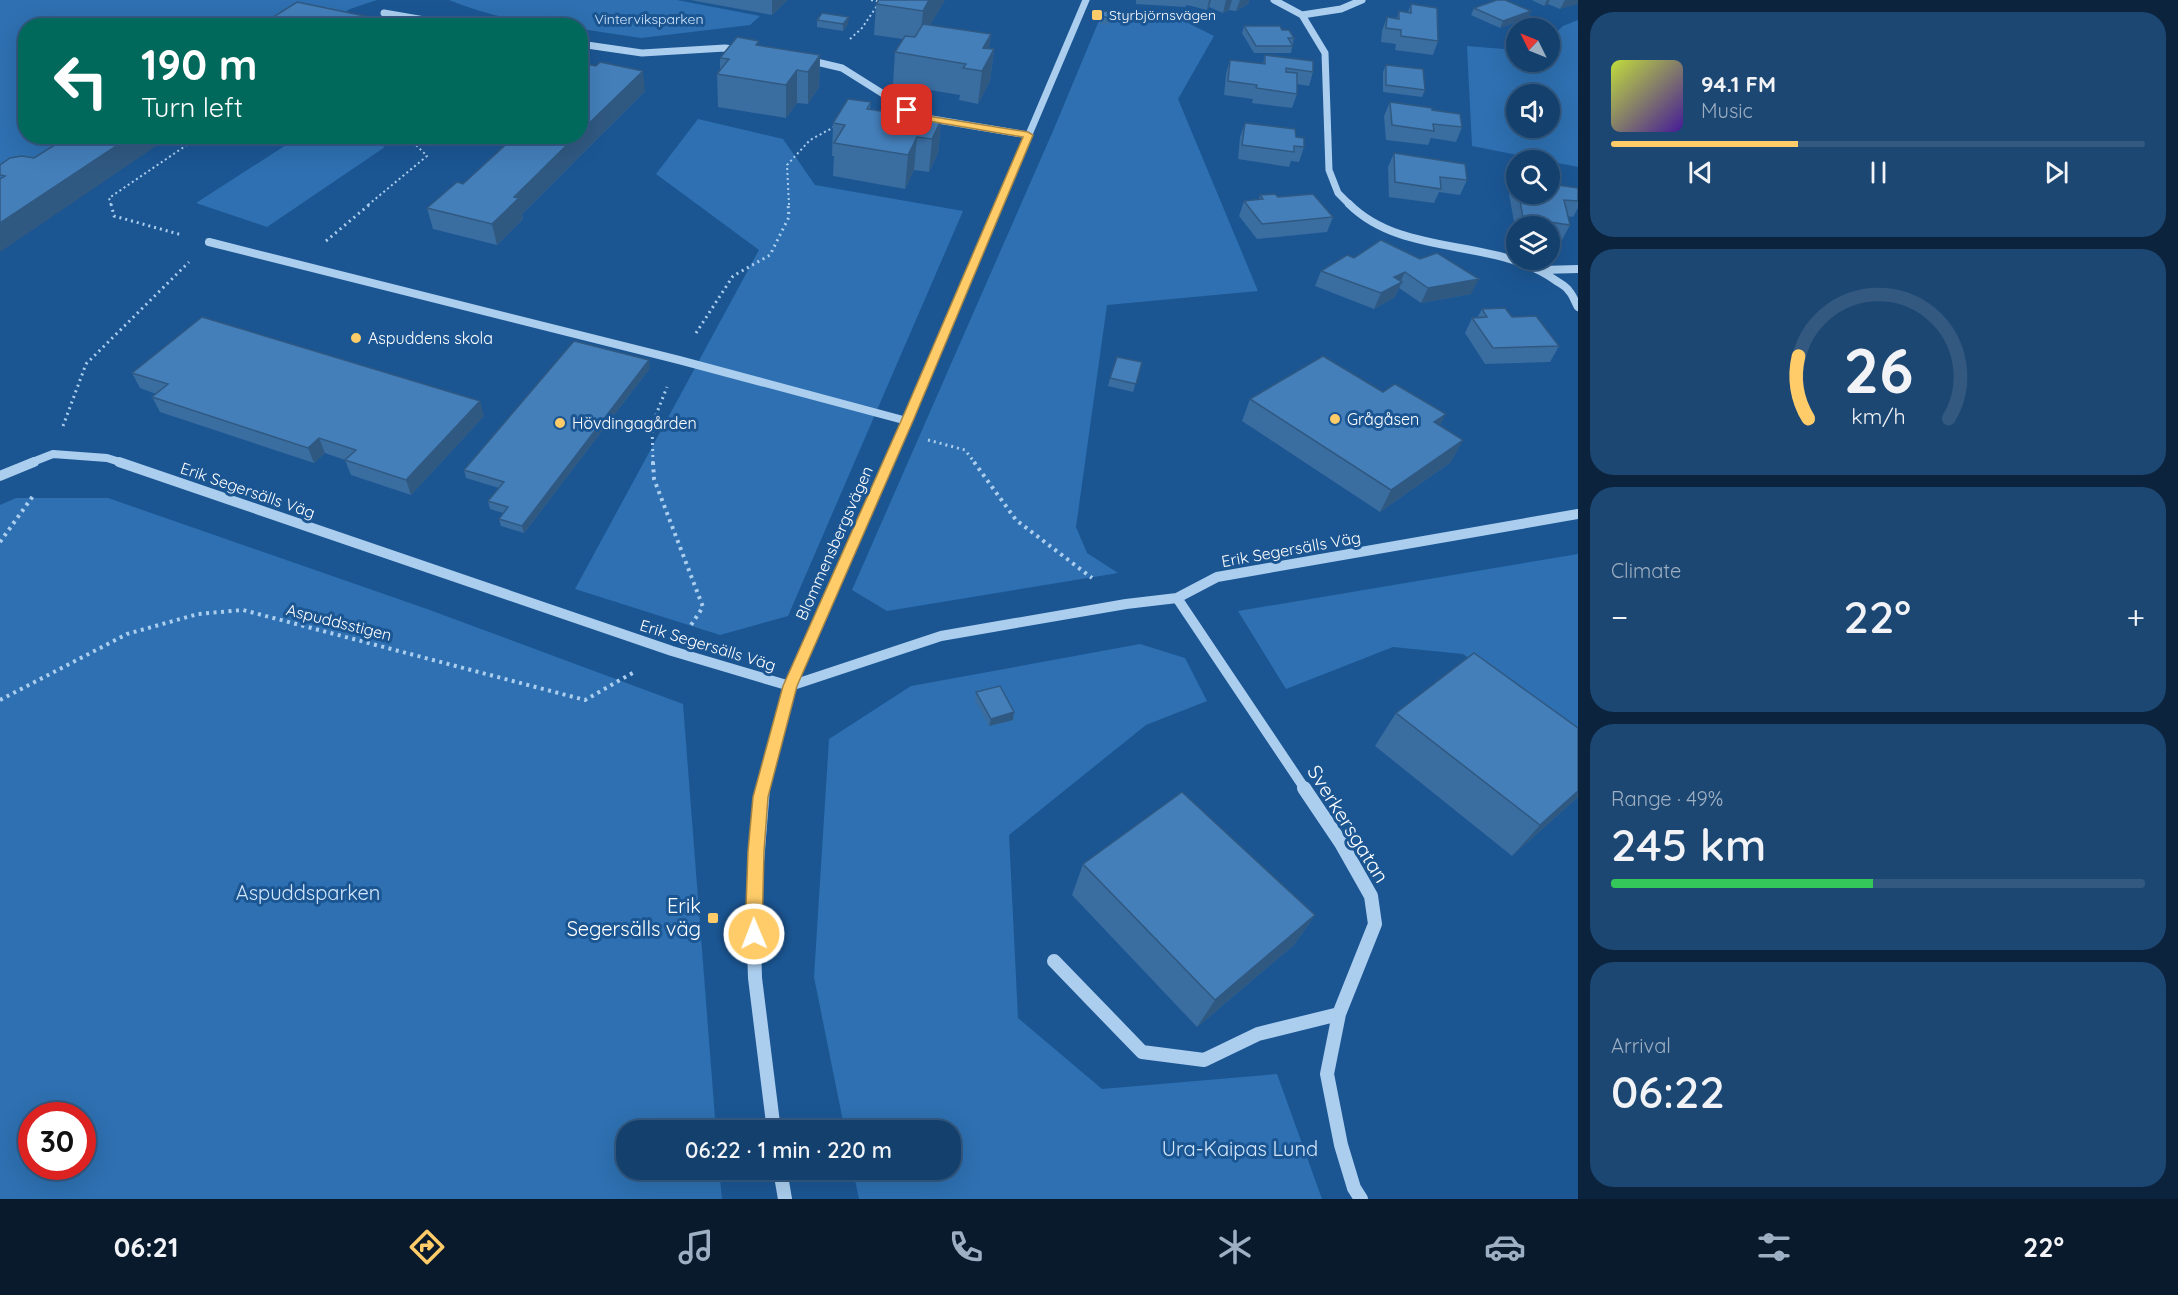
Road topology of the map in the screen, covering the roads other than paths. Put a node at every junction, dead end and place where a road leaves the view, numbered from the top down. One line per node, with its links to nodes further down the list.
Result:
1 (1086, 0): 10 (street, Blommensbergsvägen)
2 (1274, 0): 5 (street)
3 (1362, 0): 5 (street)
4 (384, 13): 6 (street)
5 (1302, 15): 12 (street)
6 (413, 18)
7 (588, 45): 8 (street)
8 (747, 50)
9 (801, 58): 10 (street)
10 (1028, 135): 17 (street, Blommensbergsvägen)
11 (209, 242): 17 (street)
12 (1506, 259)
13 (1578, 268): 14 (street)
14 (1560, 269)
15 (1541, 270): 16 (street)
16 (1578, 307)
17 (907, 421): 21 (street, Blommensbergsvägen)
18 (0, 476): 21 (street, Erik Segersälls Väg)
19 (1578, 514): 20 (street, Erik Segersälls Väg)
20 (1177, 598): 21 (street, Erik Segersälls Väg); 23 (street, Sverkersgatan)
21 (790, 686): 24 (street, Blommensbergsvägen)
22 (1054, 961): 23 (street)
23 (1340, 1014): 27 (street, Sverkersgatan)
24 (773, 1120)
25 (782, 1180): 26 (street)
26 (785, 1199)
27 (1361, 1199)

